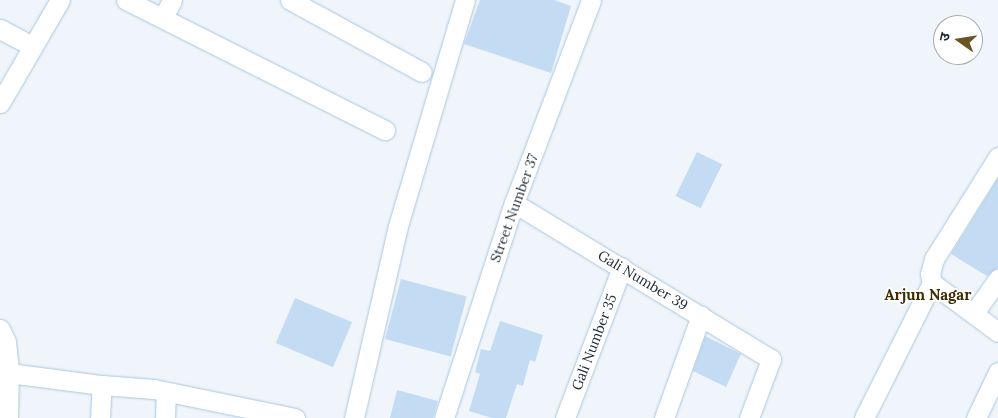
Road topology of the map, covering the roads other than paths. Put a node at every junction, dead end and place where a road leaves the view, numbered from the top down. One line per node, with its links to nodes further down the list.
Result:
1 (60, 0): 9 (street)
2 (126, 0): 7 (street)
3 (172, 0): 7 (street)
4 (290, 0): 10 (street)
5 (465, 0): 30 (street)
6 (591, 0): 14 (street, Street Number 37)
7 (162, 18): 12 (street)
8 (0, 29): 9 (street)
9 (32, 46): 11 (street)
10 (422, 72)
11 (0, 103)
12 (385, 130)
13 (998, 157): 17 (street)
14 (514, 203): 15 (street, Gali Number 39); 31 (street, Street Number 37)
15 (622, 266): 19 (street, Gali Number 39); 32 (street, Gali Number 35)
16 (998, 279): 18 (street)
17 (932, 283): 18 (street); 35 (street)
18 (974, 314): 21 (street)
19 (701, 315): 33 (street); 34 (street, Gali Number 39)
20 (0, 329): 23 (street)
21 (998, 332)
22 (998, 372): 36 (street)
23 (9, 373): 24 (street); 26 (street)
24 (102, 385): 25 (street); 27 (street)
25 (166, 392): 28 (street); 29 (street)
26 (8, 418)
27 (100, 418)
28 (164, 418)
29 (295, 418)
30 (354, 418)
31 (444, 418)
32 (565, 418)
33 (664, 418)
34 (749, 418)
35 (864, 418)
36 (976, 418)

